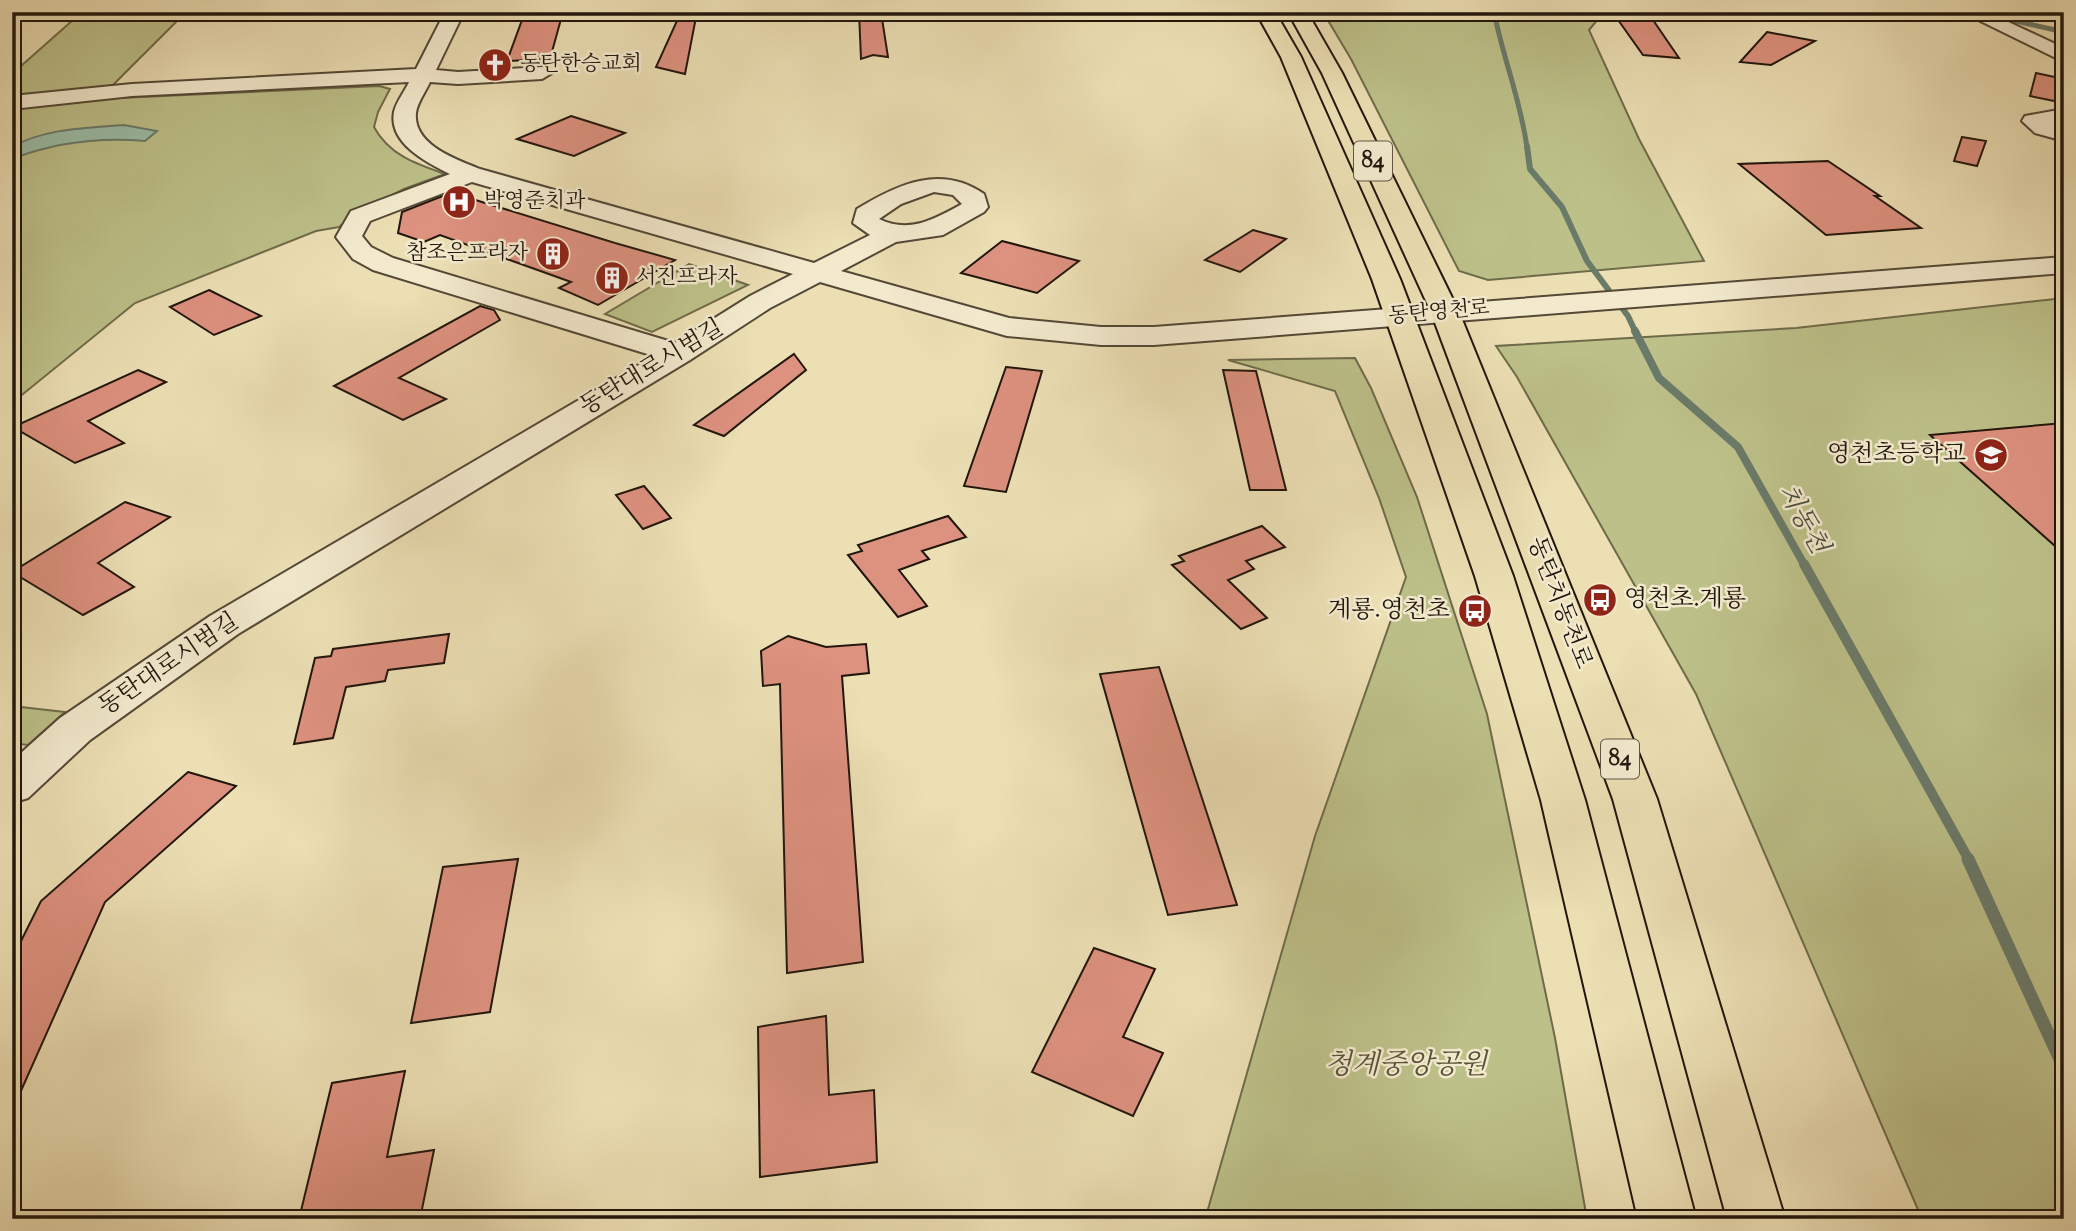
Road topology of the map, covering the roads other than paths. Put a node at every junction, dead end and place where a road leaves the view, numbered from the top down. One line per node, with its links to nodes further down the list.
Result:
1 (455, 12): 7 (street)
2 (1265, 12): 16 (main road, 동탄치동천로 / 84)
3 (1297, 12): 15 (main road, 동탄치동천로 / 84)
4 (1971, 12): 5 (street)
5 (2064, 56)
6 (542, 73): 7 (street)
7 (423, 75): 8 (street); 11 (street)
8 (12, 103)
9 (2064, 117): 10 (street)
10 (2064, 134)
11 (471, 174): 14 (street); 17 (street)
12 (890, 235): 14 (street, 동탄대로시범길)
13 (2064, 265): 15 (street, 동탄영천로)
14 (820, 274): 16 (street, 동탄영천로); 17 (street, 동탄대로시범길)
15 (1444, 312): 16 (street, 동탄영천로); 20 (main road, 동탄치동천로 / 84)
16 (1398, 317): 19 (main road, 동탄치동천로 / 84)
17 (679, 354): 18 (street, 동탄대로시범길)
18 (12, 787)
19 (1667, 1219)
20 (1756, 1219)

